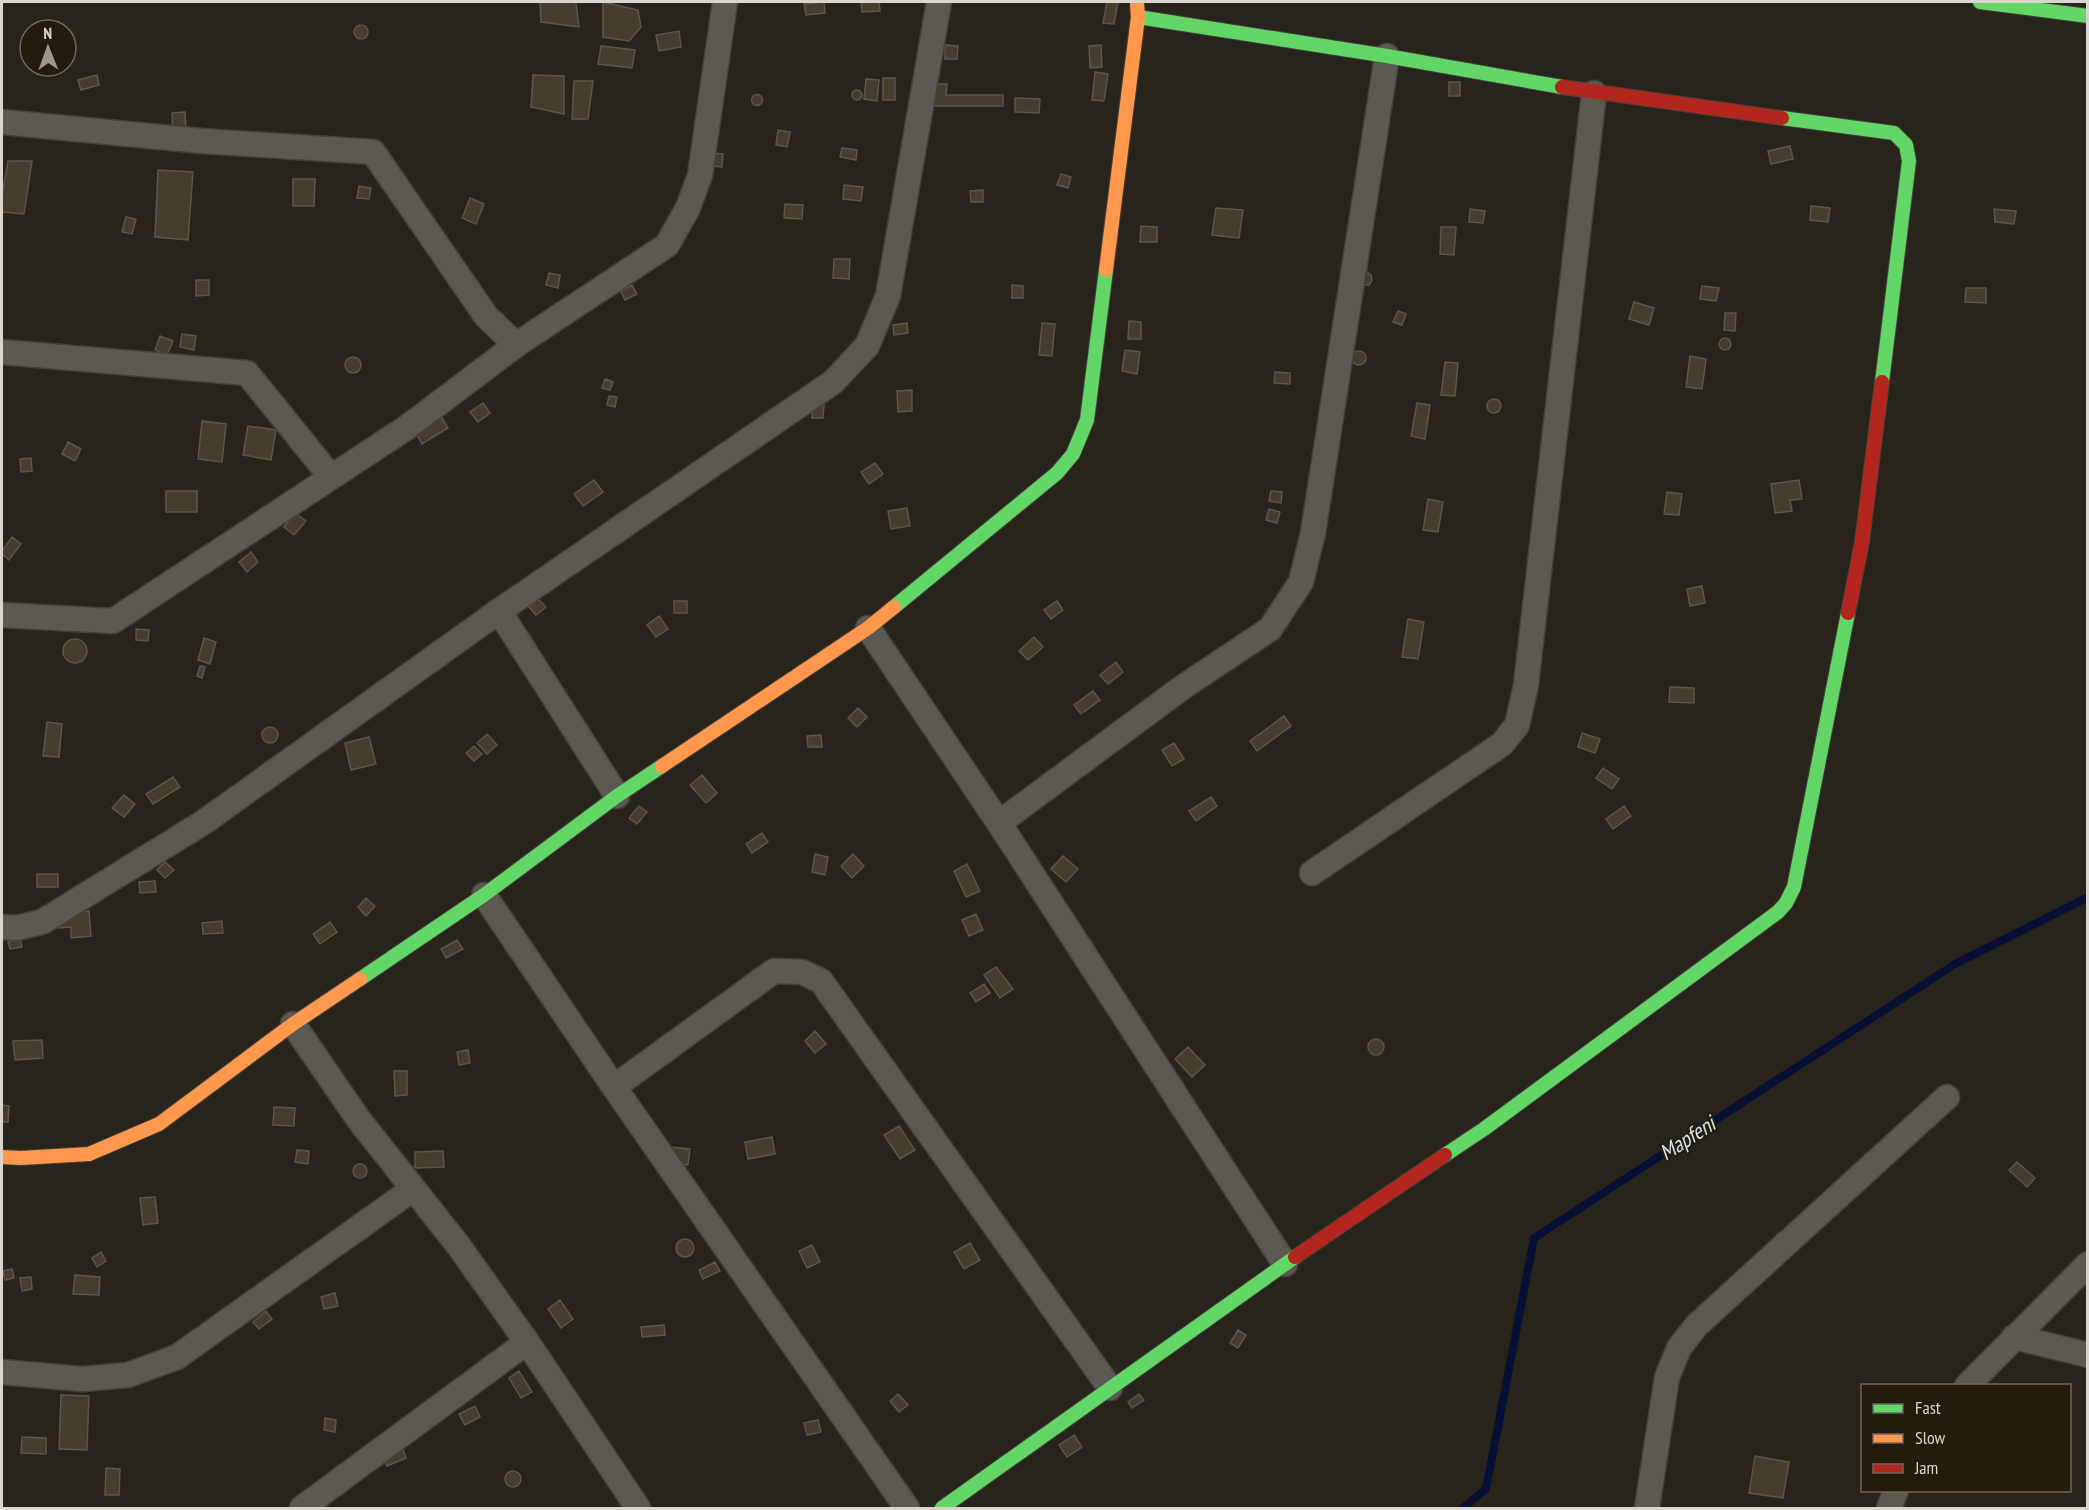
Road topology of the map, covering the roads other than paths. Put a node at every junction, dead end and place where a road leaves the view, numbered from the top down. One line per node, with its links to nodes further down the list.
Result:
1 (725, 2): 10 (street)
2 (939, 2): 13 (street)
3 (1137, 2): 6 (street)
4 (1980, 2): 5 (street)
5 (2088, 16)
6 (1138, 17): 7 (street); 15 (street)
7 (1387, 56): 8 (street); 17 (street)
8 (1594, 93): 18 (street); 26 (street)
9 (2, 122): 10 (street)
10 (516, 345): 12 (street)
11 (2, 352): 12 (street)
12 (331, 477): 14 (street)
13 (499, 611): 16 (street); 20 (street)
14 (2, 615)
15 (868, 628): 16 (street); 17 (street)
16 (617, 796): 19 (street)
17 (999, 823): 26 (street)
18 (1311, 873)
19 (484, 895): 21 (street); 22 (street)
20 (2, 927)
21 (293, 1024): 24 (street); 25 (street)
22 (614, 1087): 33 (street); 37 (street)
23 (1947, 1097): 39 (street)
24 (2, 1157)
25 (413, 1189): 29 (street); 31 (street)
26 (1286, 1264): 33 (street)
27 (2088, 1264): 28 (street)
28 (2014, 1337): 30 (street); 32 (street)
29 (527, 1342): 35 (street); 36 (street)
30 (2088, 1355)
31 (2, 1372)
32 (1969, 1384)
33 (1110, 1388): 38 (street)
34 (1896, 1492): 40 (street)
35 (635, 1507)
36 (302, 1509)
37 (907, 1509)
38 (942, 1509)
39 (1647, 1509)
40 (1889, 1509)

